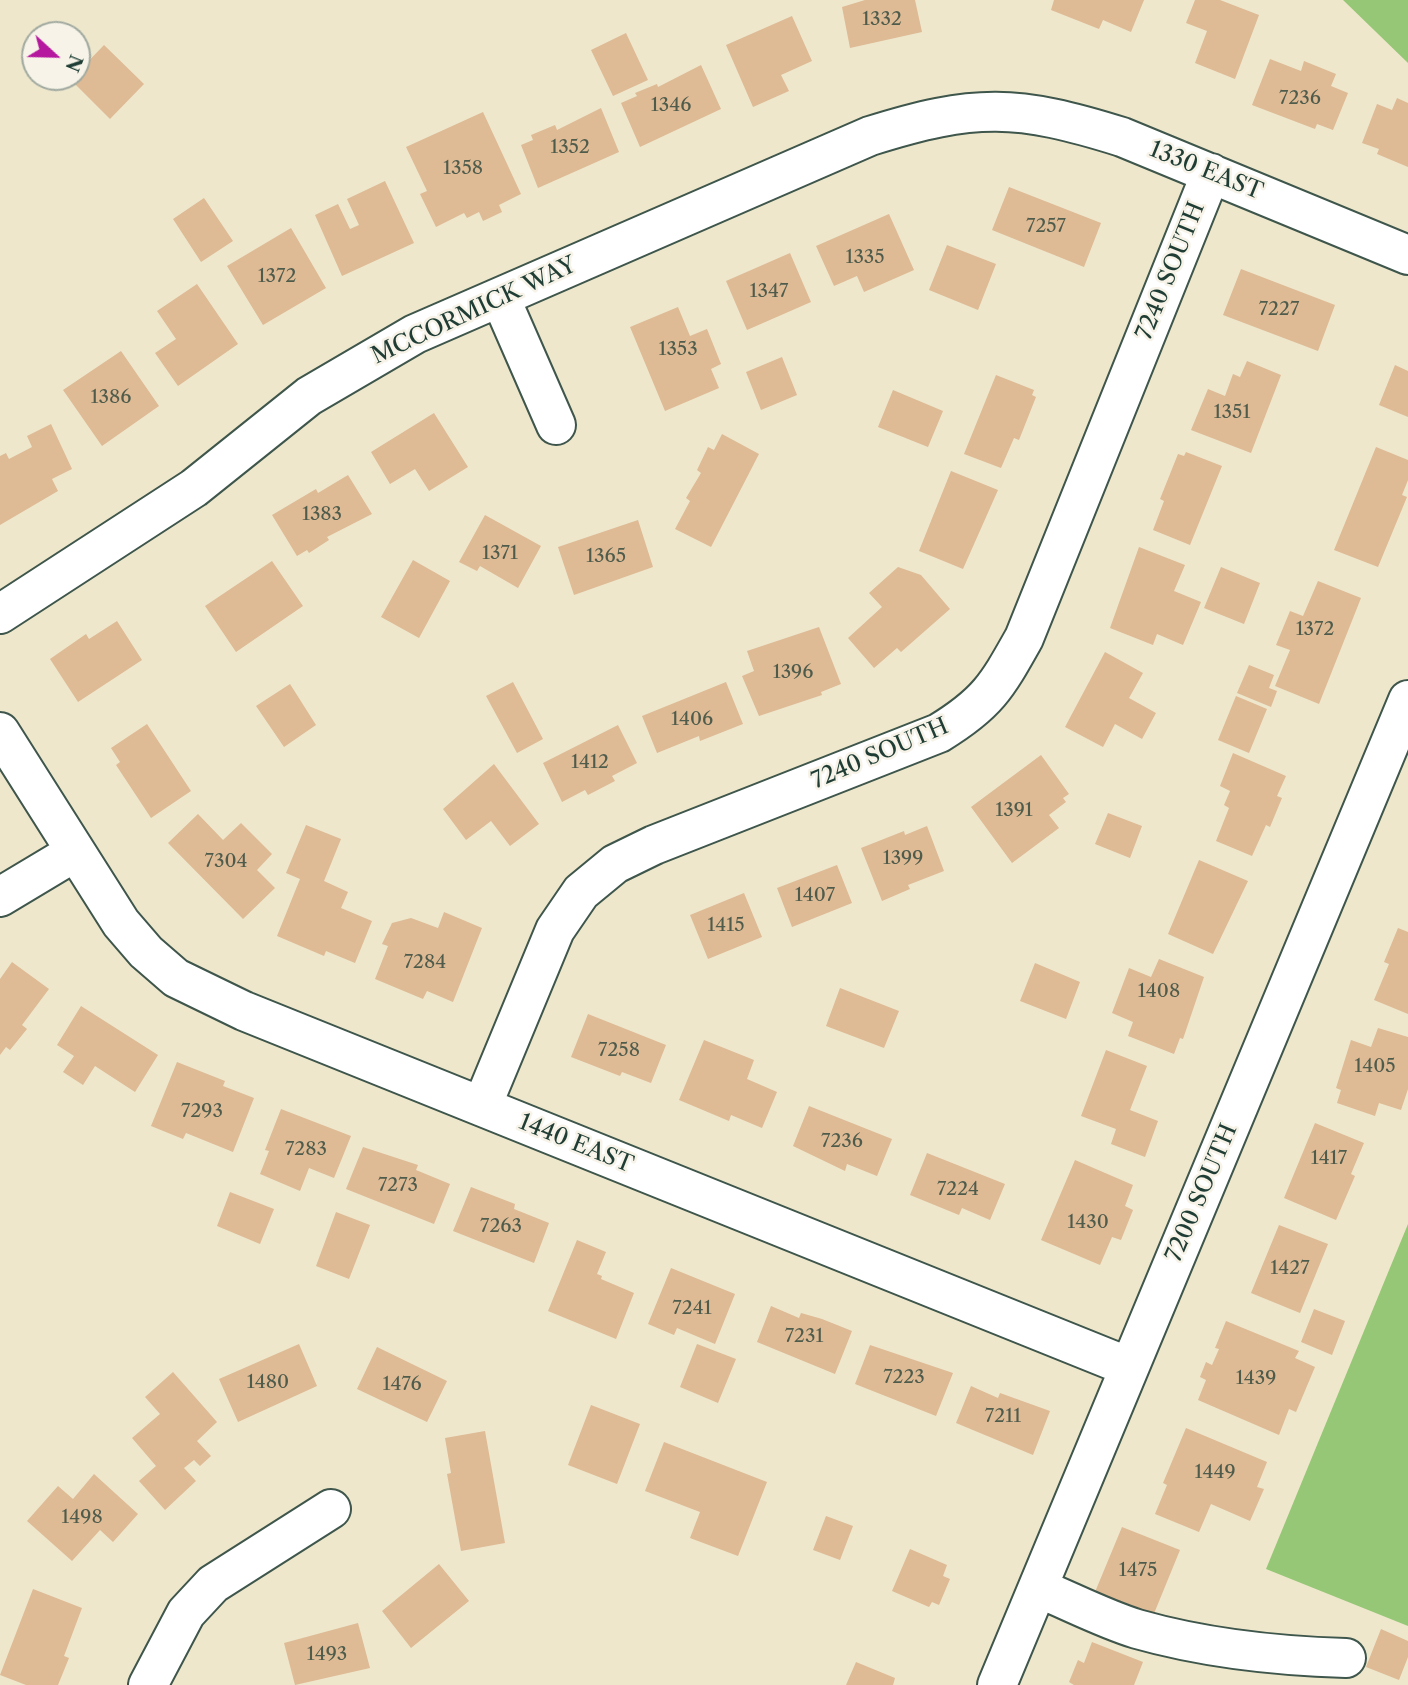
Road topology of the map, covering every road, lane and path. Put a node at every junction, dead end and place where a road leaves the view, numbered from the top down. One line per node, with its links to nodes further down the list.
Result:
1 (997, 109): 2 (street, 1330 EAST); 4 (street, MCCORMICK WAY)
2 (1211, 173): 3 (street, 1330 EAST); 11 (street, 7240 SOUTH)
3 (1408, 255)
4 (500, 297): 5 (street); 6 (street, MCCORMICK WAY)
5 (556, 425)
6 (0, 614)
7 (1406, 709): 12 (street, 7200 SOUTH)
8 (0, 732): 9 (street, 1440 EAST)
9 (75, 852): 10 (street); 11 (street, 1440 EAST)
10 (0, 897)
11 (482, 1105): 12 (street, 1440 EAST)
12 (1129, 1367): 14 (street, 7200 SOUTH)
13 (331, 1509): 16 (street)
14 (1038, 1588): 15 (street); 17 (street, 7200 SOUTH)
15 (1346, 1658)
16 (148, 1685)
17 (997, 1685)

